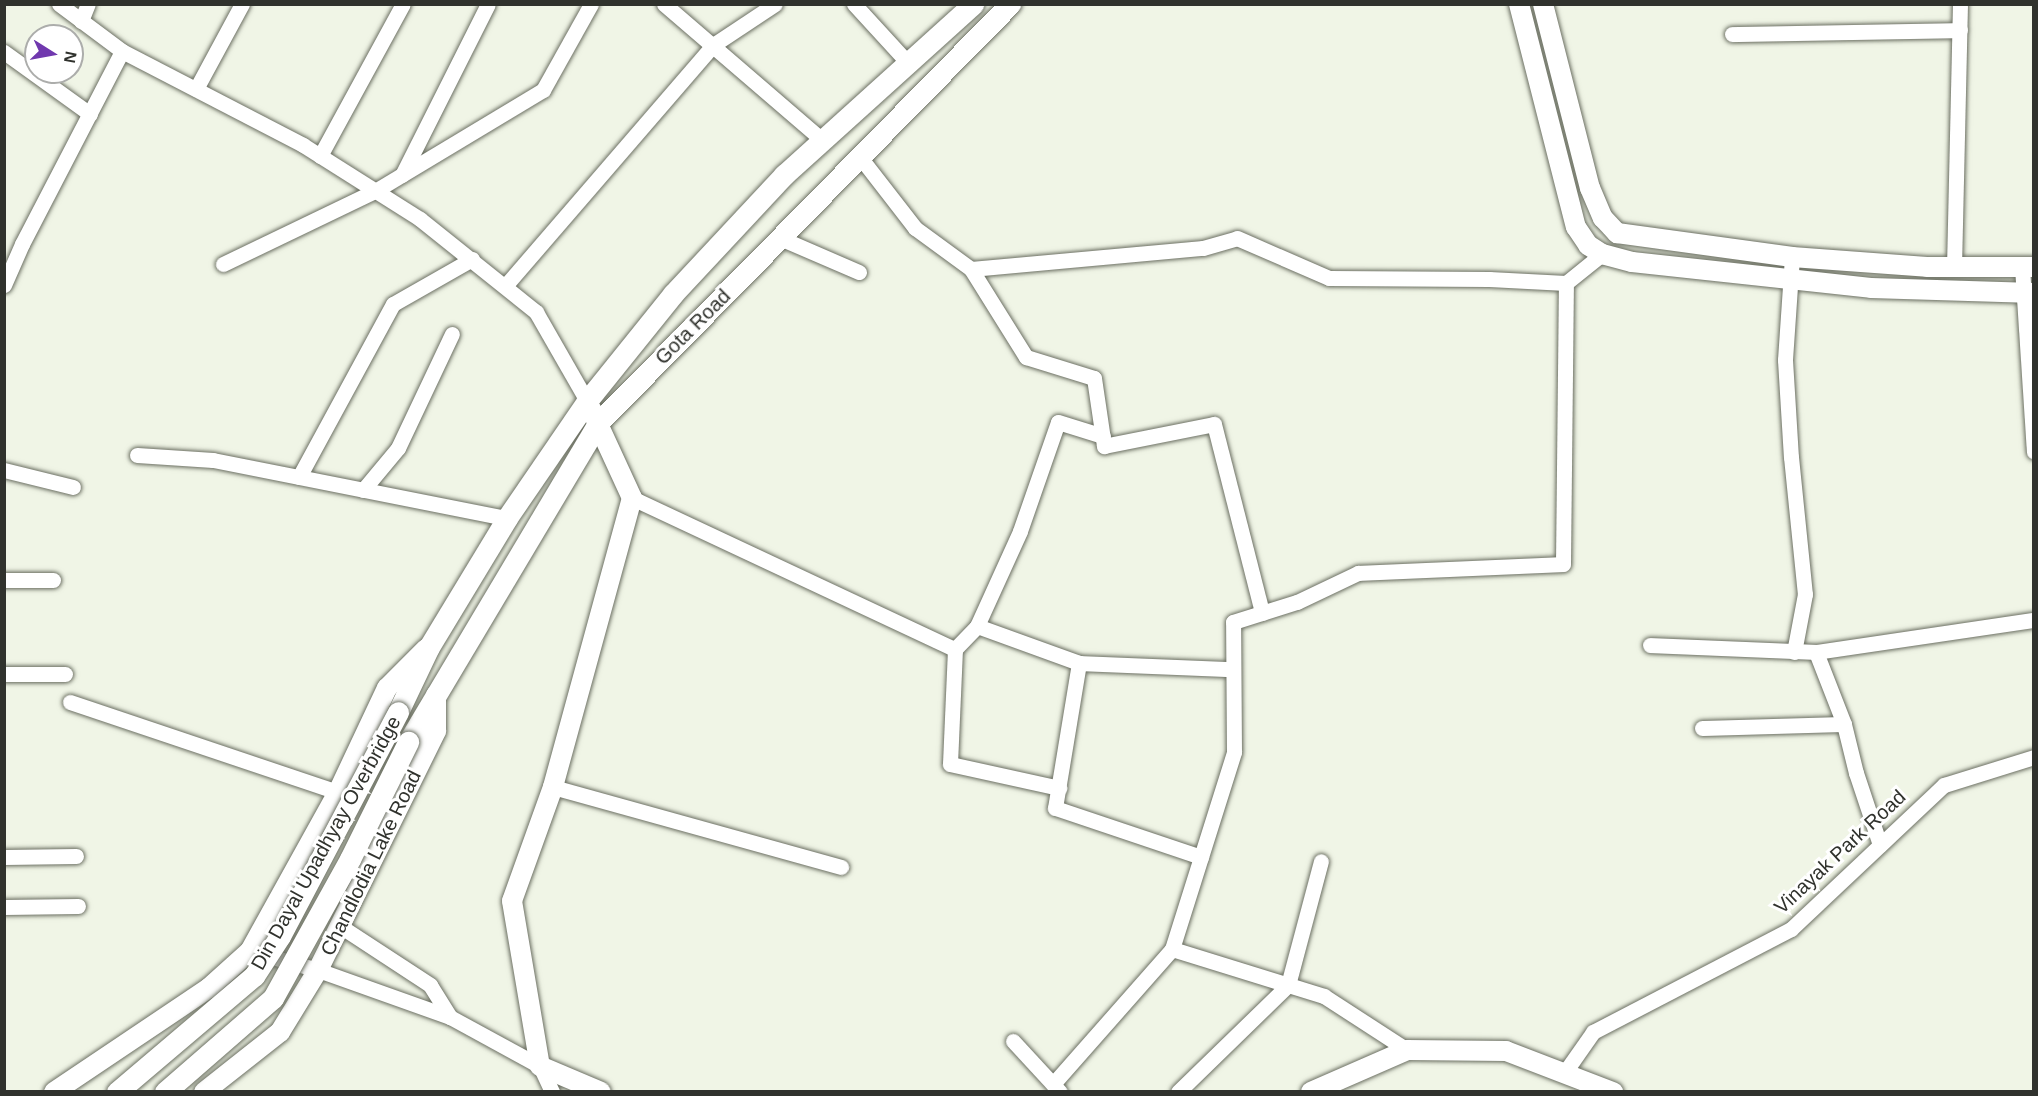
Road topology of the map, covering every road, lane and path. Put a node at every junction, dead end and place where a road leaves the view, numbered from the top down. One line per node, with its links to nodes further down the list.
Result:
1 (59, 4): 15 (street)
2 (88, 4): 15 (street)
3 (242, 4): 22 (street)
4 (403, 4): 25 (street)
5 (489, 4): 27 (street)
6 (591, 4): 27 (street)
7 (664, 4): 18 (street)
8 (775, 4): 18 (street)
9 (854, 4): 21 (street)
10 (973, 4): 21 (main road, Gota Road)
11 (1010, 4): 26 (main road, Gota Road)
12 (1519, 4): 30 (street)
13 (1543, 4): 31 (street)
14 (1960, 4): 16 (street)
15 (81, 21): 19 (street)
16 (1960, 30): 17 (street); 35 (street)
17 (1732, 34)
18 (714, 45): 24 (street); 41 (street)
19 (122, 51): 22 (street); 23 (street)
20 (4, 52): 23 (street)
21 (908, 63): 24 (main road, Gota Road)
22 (196, 89): 25 (street)
23 (90, 114): 40 (street)
24 (822, 140): 44 (main road, Gota Road)
25 (320, 156): 28 (street)
26 (860, 156): 29 (main road, Gota Road); 36 (street)
27 (402, 176): 28 (street)
28 (375, 191): 32 (street); 33 (street)
29 (780, 238): 37 (street); 45 (main road, Gota Road)
30 (1602, 254): 38 (street); 39 (street)
31 (1792, 257): 35 (street); 38 (street)
32 (472, 259): 41 (street); 50 (street)
33 (223, 264)
34 (2028, 267): 35 (street); 42 (street)
35 (1954, 268)
36 (971, 269): 39 (street); 46 (street)
37 (859, 272)
38 (1791, 280): 42 (street); 63 (street)
39 (1566, 283): 57 (street)
40 (4, 285)
41 (506, 285): 44 (street)
42 (2028, 293): 47 (street)
43 (452, 334): 52 (street)
44 (587, 401): 45 (street); 54 (main road, Gota Road)
45 (597, 423): 53 (street); 69 (main road, Gota Road)
46 (1103, 436): 57 (street); 59 (street)
47 (2034, 452)
48 (137, 455): 50 (street)
49 (4, 470): 51 (street)
50 (299, 477): 52 (street)
51 (73, 487)
52 (363, 490): 54 (street)
53 (632, 498): 62 (street); 74 (street)
54 (507, 518): 61 (main road, Gota Road)
55 (4, 580): 56 (street)
56 (53, 580)
57 (1262, 613): 66 (street)
58 (2034, 620): 64 (street)
59 (977, 626): 62 (street); 65 (street)
60 (1650, 645): 63 (street)
61 (429, 647): 76 (street); 97 (main road, Din Dayal Upadhyay Overbridge, bridge)
62 (955, 649): 75 (street)
63 (1794, 652): 64 (street)
64 (1816, 652): 71 (street)
65 (1079, 663): 66 (street); 75 (street)
66 (1231, 669): 80 (street)
67 (4, 674): 68 (street)
68 (65, 674)
69 (436, 695): 85 (street, Chandlodia Lake Road); 98 (main road, Din Dayal Upadhyay Overbridge, bridge)
70 (70, 702): 76 (street)
71 (1844, 724): 72 (street); 77 (street)
72 (1702, 728)
73 (2034, 757): 77 (street, Vinayak Park Road)
74 (553, 787): 82 (street); 93 (street)
75 (1059, 788): 80 (street)
76 (338, 792): 87 (street)
77 (1880, 845): 94 (street, Vinayak Park Road)
78 (76, 856): 79 (street)
79 (4, 857)
80 (1201, 857): 86 (street)
81 (1321, 861): 89 (street)
82 (841, 867)
83 (78, 906): 84 (street)
84 (4, 907)
85 (340, 926): 88 (street, Chandlodia Lake Road); 90 (street)
86 (1172, 949): 89 (street); 95 (street)
87 (250, 951): 88 (street); 96 (street)
88 (318, 970): 90 (street, Chandlodia Lake Road); 99 (street)
89 (1288, 985): 92 (street); 102 (street)
90 (450, 1017): 93 (street, Chandlodia Lake Road)
91 (1013, 1041): 95 (street)
92 (1407, 1050): 94 (street); 103 (street)
93 (540, 1066): 100 (street); 101 (street)
94 (1565, 1072): 104 (street)
95 (1057, 1088)
96 (54, 1092)
97 (117, 1092)
98 (165, 1092)
99 (204, 1092)
100 (552, 1092)
101 (601, 1092)
102 (1178, 1092)
103 (1311, 1092)
104 (1612, 1092)

